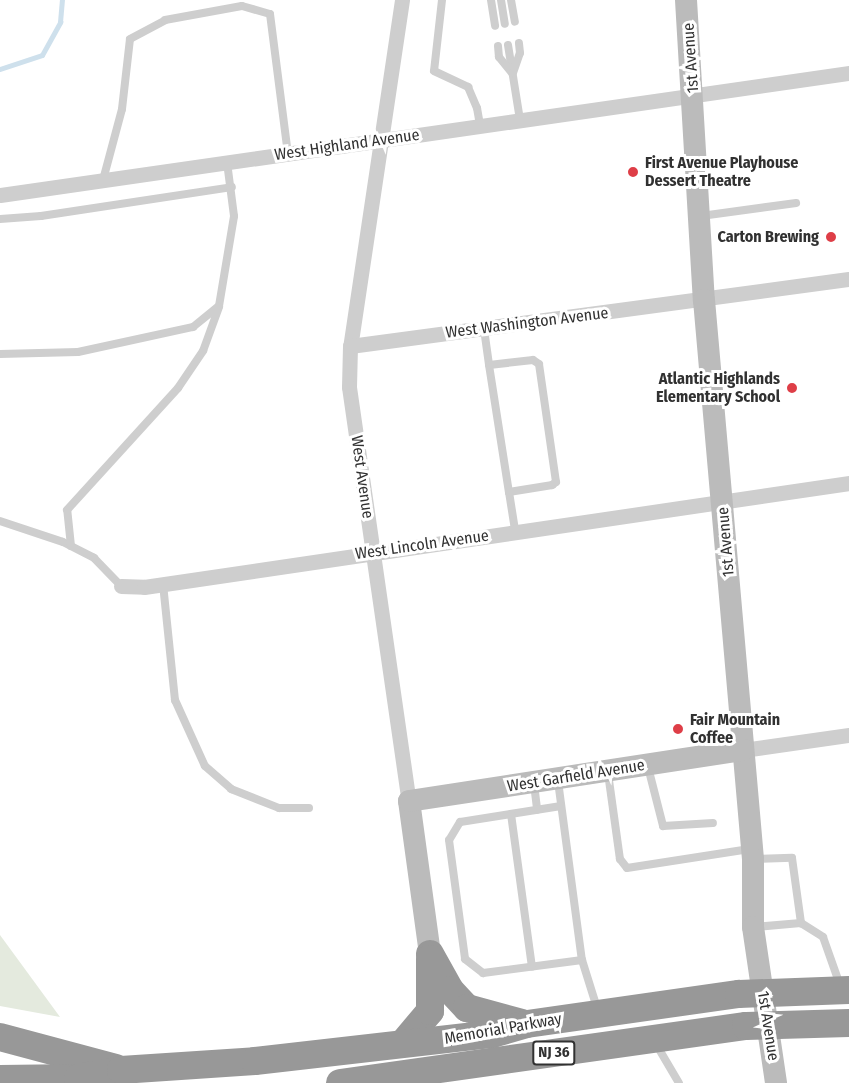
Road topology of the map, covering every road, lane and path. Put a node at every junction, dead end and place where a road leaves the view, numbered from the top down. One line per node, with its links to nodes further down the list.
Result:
1 (402, 0): 18 (street, West Avenue)
2 (442, 0): 17 (lane)
3 (491, 0): 9 (lane)
4 (501, 0): 8 (lane)
5 (511, 0): 7 (lane)
6 (686, 0): 15 (street, 1st Avenue)
7 (515, 22)
8 (505, 24)
9 (495, 26)
10 (519, 43): 14 (lane)
11 (508, 45): 14 (lane)
12 (498, 46): 14 (lane)
13 (849, 73): 15 (street, West Highland Avenue)
14 (512, 74): 16 (lane)
15 (693, 94): 16 (street, West Highland Avenue); 25 (street, 1st Avenue)
16 (520, 120): 17 (street, West Highland Avenue)
17 (480, 125): 18 (street, West Highland Avenue)
18 (382, 140): 19 (street, West Highland Avenue); 31 (street, West Avenue)
19 (288, 153): 20 (street, West Highland Avenue); 21 (lane)
20 (227, 162): 21 (street, West Highland Avenue); 22 (lane)
21 (103, 180): 23 (street, West Highland Avenue)
22 (232, 187): 26 (lane); 29 (lane)
23 (0, 195)
24 (796, 203): 25 (lane)
25 (700, 216): 28 (street, 1st Avenue)
26 (0, 219)
27 (849, 279): 28 (street, West Washington Avenue)
28 (704, 300): 30 (street, West Washington Avenue); 36 (street, 1st Avenue)
29 (219, 306): 32 (lane); 39 (lane)
30 (484, 328): 31 (street, West Washington Avenue); 33 (lane)
31 (350, 346): 40 (street, West Avenue)
32 (0, 354)
33 (489, 365): 35 (lane); 35 (lane)
34 (849, 483): 36 (street, West Lincoln Avenue)
35 (509, 492): 38 (lane)
36 (722, 501): 38 (street, West Lincoln Avenue); 44 (street, 1st Avenue)
37 (0, 521): 39 (lane)
38 (515, 531): 40 (street, West Lincoln Avenue)
39 (70, 546): 42 (lane)
40 (372, 552): 41 (street, West Lincoln Avenue); 49 (street, West Avenue)
41 (163, 584): 42 (street, West Lincoln Avenue); 51 (lane)
42 (121, 586)
43 (849, 735): 44 (street)
44 (743, 750): 45 (street, West Garfield Avenue); 55 (street, 1st Avenue)
45 (648, 765): 46 (street, West Garfield Avenue); 54 (lane)
46 (608, 771): 47 (street, West Garfield Avenue); 55 (lane)
47 (557, 779): 48 (street, West Garfield Avenue); 50 (lane)
48 (534, 782): 49 (street, West Garfield Avenue); 52 (lane)
49 (409, 801): 58 (street, West Avenue)
50 (561, 806): 52 (lane); 59 (lane)
51 (309, 808)
52 (537, 810): 53 (lane)
53 (511, 814): 60 (lane); 60 (lane)
54 (713, 823)
55 (753, 854): 56 (lane); 57 (street, 1st Avenue)
56 (801, 923): 57 (lane); 61 (lane)
57 (753, 927): 62 (street, 1st Avenue)
58 (430, 954): 65 (highway); 69 (highway)
59 (582, 960): 60 (lane); 63 (lane)
60 (532, 967)
61 (845, 990): 62 (highway, Memorial Parkway / NJ 36)
62 (762, 992): 63 (highway, Memorial Parkway / NJ 36); 66 (street, 1st Avenue)
63 (599, 1013): 65 (highway, Memorial Parkway / NJ 36)
64 (849, 1023): 66 (highway, Memorial Parkway / NJ 36)
65 (526, 1024): 69 (highway, Memorial Parkway / NJ 36)
66 (768, 1024): 68 (highway, Memorial Parkway / NJ 36); 74 (street, 1st Avenue)
67 (0, 1037): 70 (highway)
68 (654, 1040): 72 (highway, Memorial Parkway / NJ 36); 73 (lane)
69 (405, 1041): 70 (highway, Memorial Parkway / NJ 36)
70 (121, 1070): 71 (highway, NJ 36)
71 (0, 1079)
72 (340, 1083)
73 (679, 1083)
74 (776, 1083)

